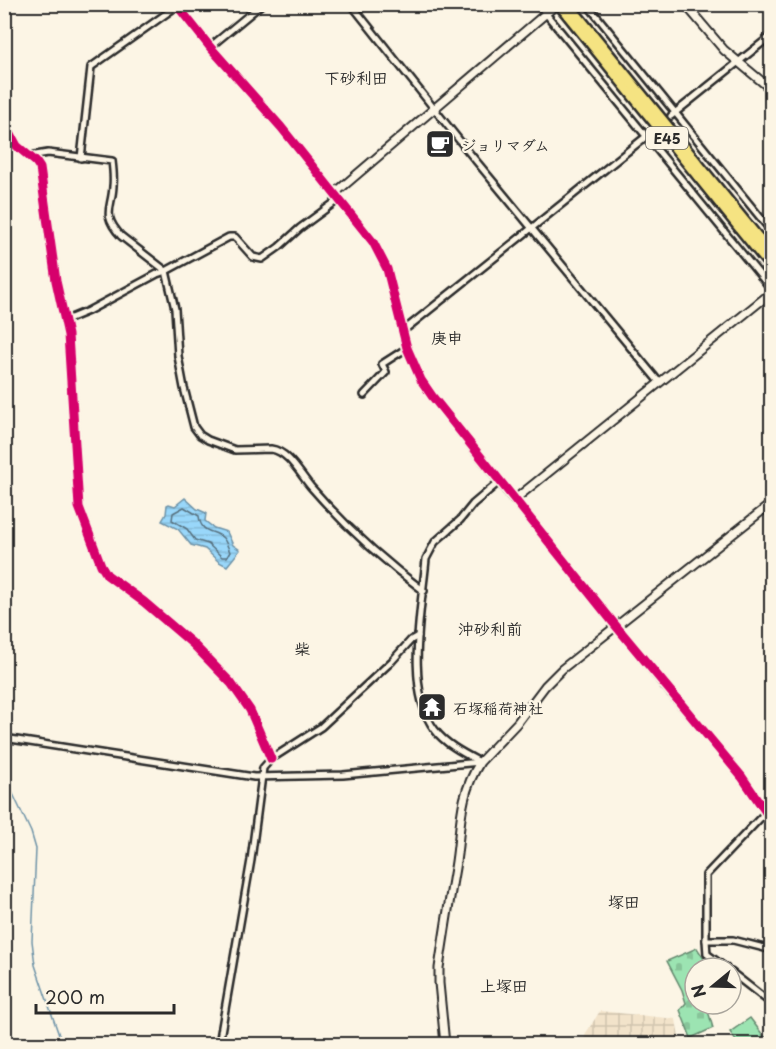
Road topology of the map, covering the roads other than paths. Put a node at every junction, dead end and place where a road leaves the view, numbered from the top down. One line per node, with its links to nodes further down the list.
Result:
1 (262, 4): 10 (street)
2 (351, 4): 13 (street)
3 (538, 4): 8 (street)
4 (587, 4): 14 (street)
5 (685, 4): 11 (street)
6 (176, 5): 10 (street); 19 (street)
7 (561, 6): 8 (street); 23 (highway, E45); 24 (highway, E45)
8 (546, 14): 13 (street); 17 (street)
9 (771, 35): 11 (street)
10 (210, 47): 20 (street)
11 (739, 62): 12 (street); 14 (street)
12 (771, 90)
13 (435, 109): 20 (street); 21 (street)
14 (673, 115): 22 (street)
15 (4, 122): 18 (street)
16 (653, 131): 17 (street)
17 (647, 136): 21 (street); 26 (street)
18 (29, 156): 19 (street); 27 (street)
19 (81, 158): 25 (street)
20 (336, 197): 25 (street); 28 (street)
21 (532, 228): 28 (street); 30 (street)
22 (771, 232)
23 (771, 255)
24 (771, 268)
25 (166, 271): 27 (street); 35 (street)
26 (771, 291): 30 (street)
27 (66, 320): 39 (street)
28 (403, 331): 29 (street)
29 (407, 348): 31 (street); 32 (street)
30 (659, 382): 33 (street)
31 (364, 395)
32 (500, 482): 33 (street); 35 (street)
33 (514, 500): 36 (street)
34 (771, 502): 36 (street)
35 (423, 591): 37 (street)
36 (616, 626): 40 (street); 42 (street)
37 (418, 636): 39 (street); 40 (street)
38 (4, 738): 41 (street)
39 (271, 759): 41 (street)
40 (480, 762): 41 (street); 50 (street)
41 (261, 777): 49 (street)
42 (769, 815): 43 (street)
43 (705, 940): 44 (street); 45 (street)
44 (771, 950)
45 (710, 956)
46 (743, 982): 47 (street)
47 (771, 1004)
48 (771, 1039): 51 (street)
49 (219, 1044)
50 (445, 1044)
51 (763, 1044)

